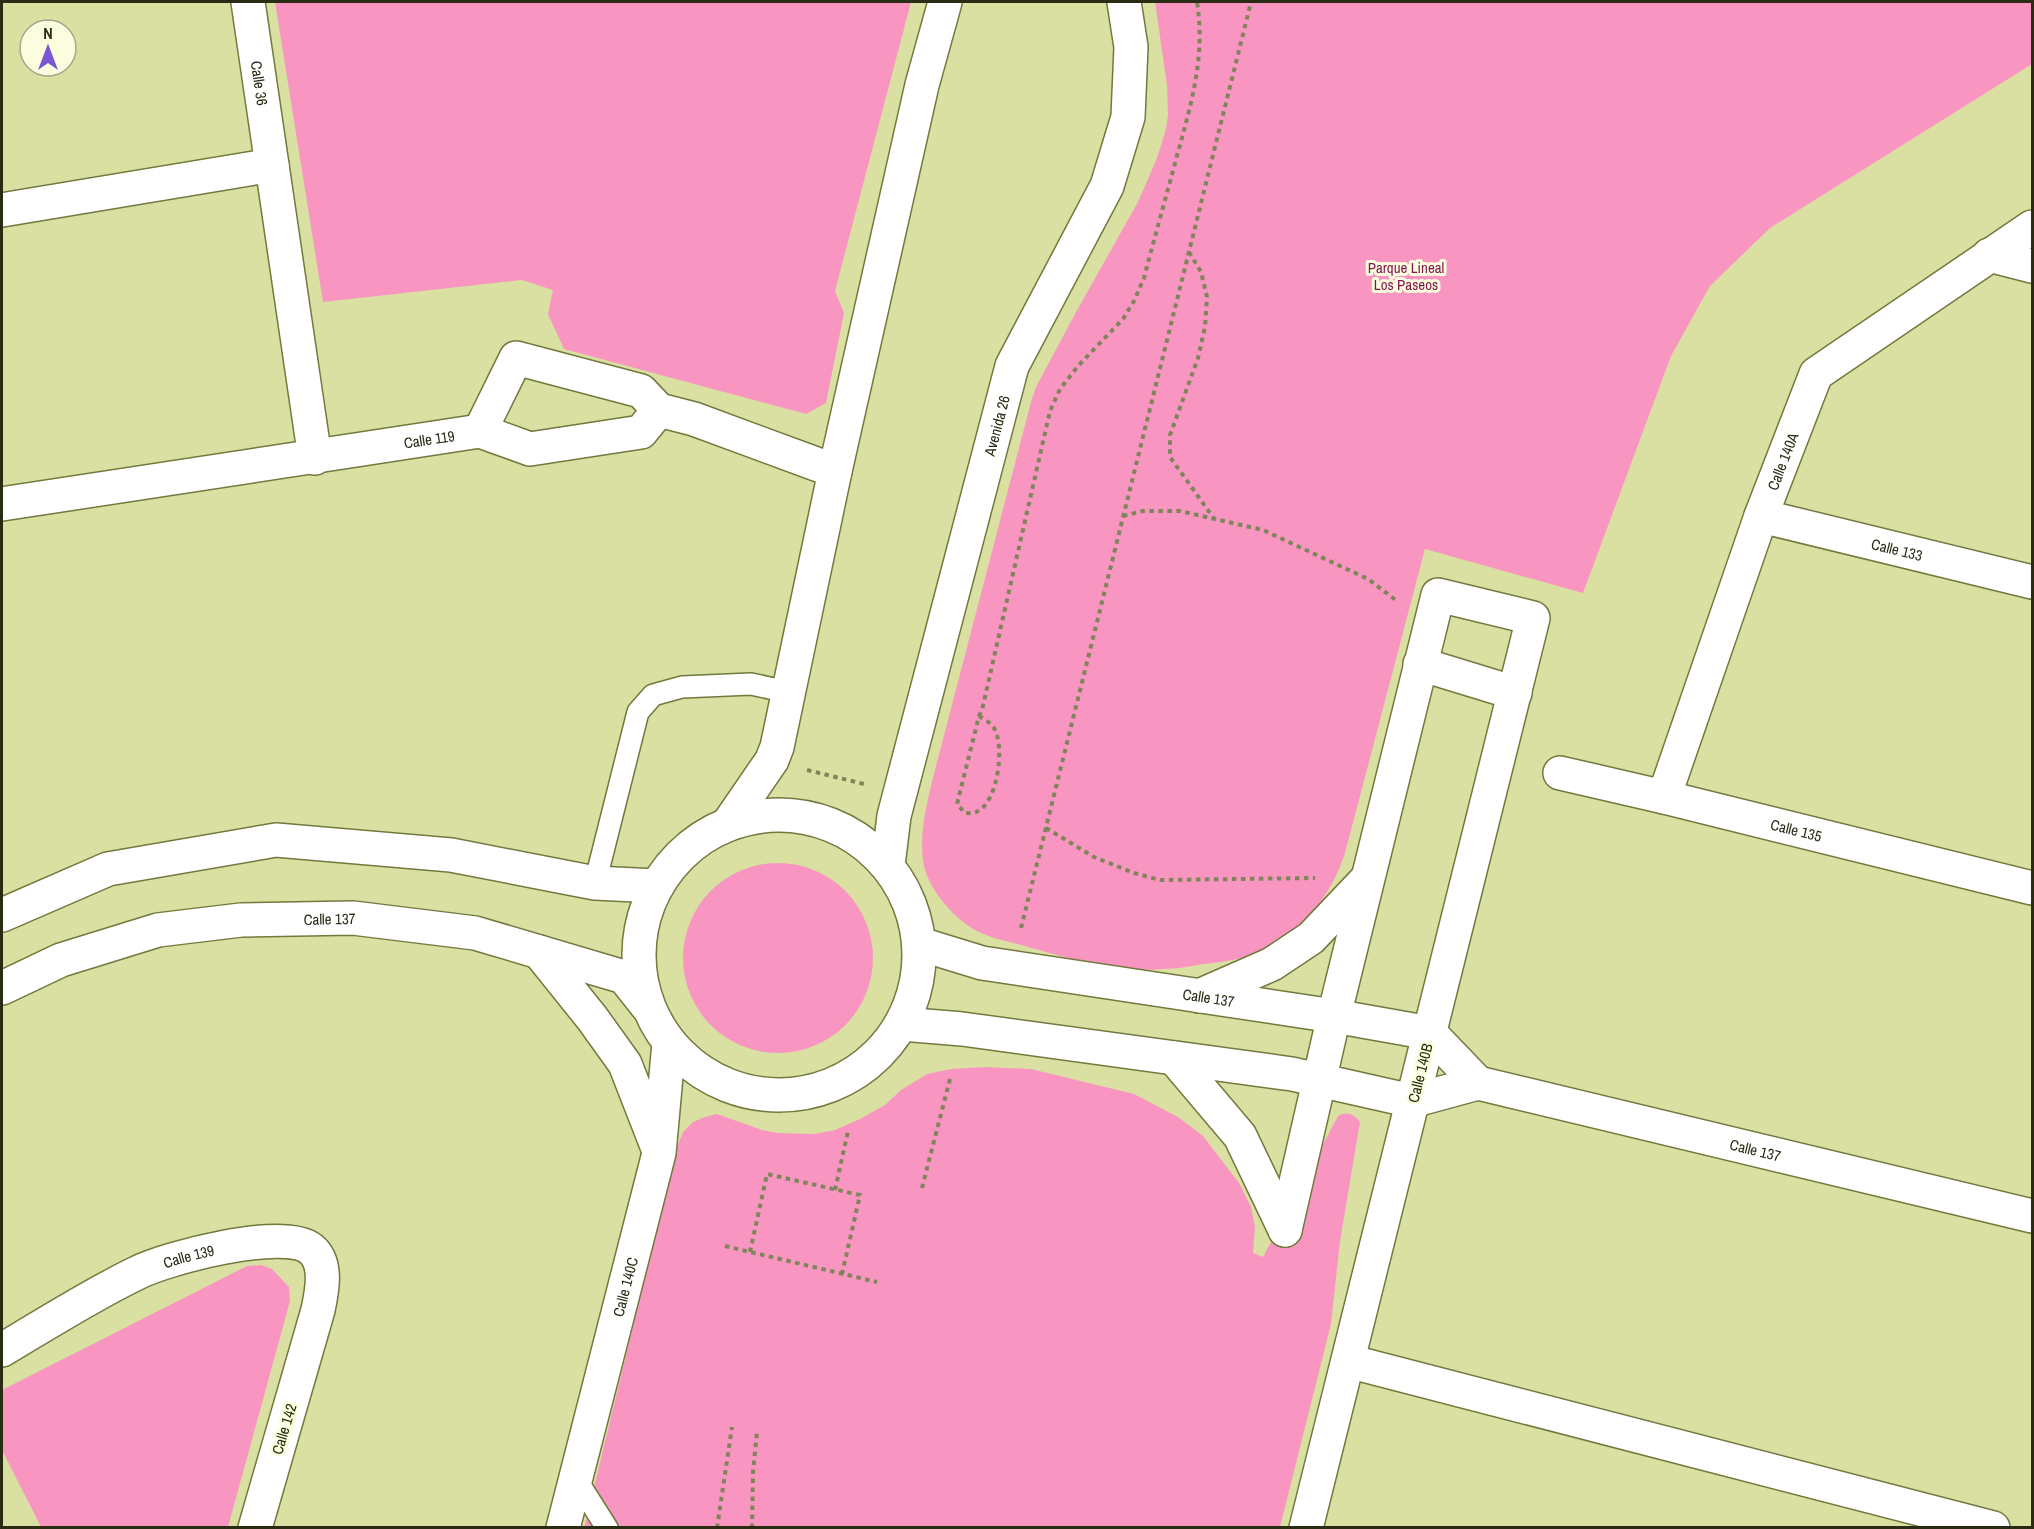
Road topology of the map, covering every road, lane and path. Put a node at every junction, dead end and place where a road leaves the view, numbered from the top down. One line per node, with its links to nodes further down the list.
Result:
1 (248, 2): 6 (street, Calle 36)
2 (945, 2): 15 (street)
3 (1124, 2): 32 (street, Avenida 26)
4 (1197, 2): 25 (path)
5 (1251, 2): 9 (path)
6 (272, 165): 7 (street); 14 (street, Calle 36)
7 (2, 210)
8 (2032, 227): 10 (street, Calle 140A)
9 (1189, 251): 18 (path); 19 (path)
10 (1989, 255): 11 (street); 17 (street, Calle 140A)
11 (2032, 266)
12 (659, 410): 13 (street, Calle 119); 13 (street); 15 (street)
13 (480, 431): 14 (street, Calle 119)
14 (315, 458): 16 (street, Calle 119)
15 (835, 471): 23 (street)
16 (2, 504)
17 (1761, 516): 20 (street, Calle 133); 29 (street, Calle 140A)
18 (1123, 517): 19 (path); 31 (path)
19 (1215, 520): 21 (path)
20 (2032, 582)
21 (1406, 607)
22 (1420, 664): 24 (street); 24 (street, Calle 140B); 34 (street)
23 (788, 692): 30 (street); 35 (lane)
24 (1515, 693): 47 (street, Calle 140B)
25 (980, 716): 25 (path)
26 (796, 767): 28 (path)
27 (1560, 773): 29 (street, Calle 135)
28 (870, 786)
29 (1664, 797): 37 (street, Calle 135)
30 (729, 824): 32 (street); 36 (street)
31 (1046, 828): 33 (path); 39 (path)
32 (888, 865): 40 (street)
33 (1322, 878)
34 (1368, 878): 43 (street); 45 (street)
35 (595, 883): 36 (street); 38 (street)
36 (656, 886): 44 (street)
37 (2032, 888)
38 (2, 915)
39 (1022, 928)
40 (920, 944): 43 (street, Calle 137); 46 (street)
41 (539, 952): 42 (street, Calle 137); 44 (street, Calle 137); 55 (street)
42 (2, 988)
43 (1199, 996): 45 (street, Calle 137)
44 (647, 1006): 48 (street)
45 (1334, 1016): 47 (street, Calle 137); 51 (street)
46 (902, 1024): 48 (street); 49 (street, Calle 137)
47 (1430, 1033): 52 (street); 53 (street, Calle 140B)
48 (669, 1043): 55 (street, Calle 140C)
49 (1174, 1058): 51 (street, Calle 137); 51 (street)
50 (951, 1075): 56 (path)
51 (1320, 1080): 53 (street, Calle 137)
52 (1478, 1083): 53 (street, Calle 137); 58 (street, Calle 137)
53 (1412, 1101): 65 (street, Calle 140B)
54 (848, 1131): 57 (path)
55 (659, 1153): 68 (street, Calle 140C)
56 (922, 1188)
57 (835, 1190): 60 (path); 61 (path)
58 (2032, 1216)
59 (725, 1246): 60 (path)
60 (750, 1252): 61 (path)
61 (842, 1274): 62 (path)
62 (877, 1282)
63 (313, 1330): 64 (street, Calle 139); 69 (street, Calle 142)
64 (2, 1350)
65 (1348, 1361): 74 (street, Calle 140B); 75 (street)
66 (732, 1426): 72 (path)
67 (758, 1432): 73 (path)
68 (576, 1479): 70 (street, Calle 140C); 71 (lane)
69 (255, 1527)
70 (563, 1527)
71 (607, 1527)
72 (717, 1527)
73 (752, 1527)
74 (1306, 1527)
75 (1993, 1527)

